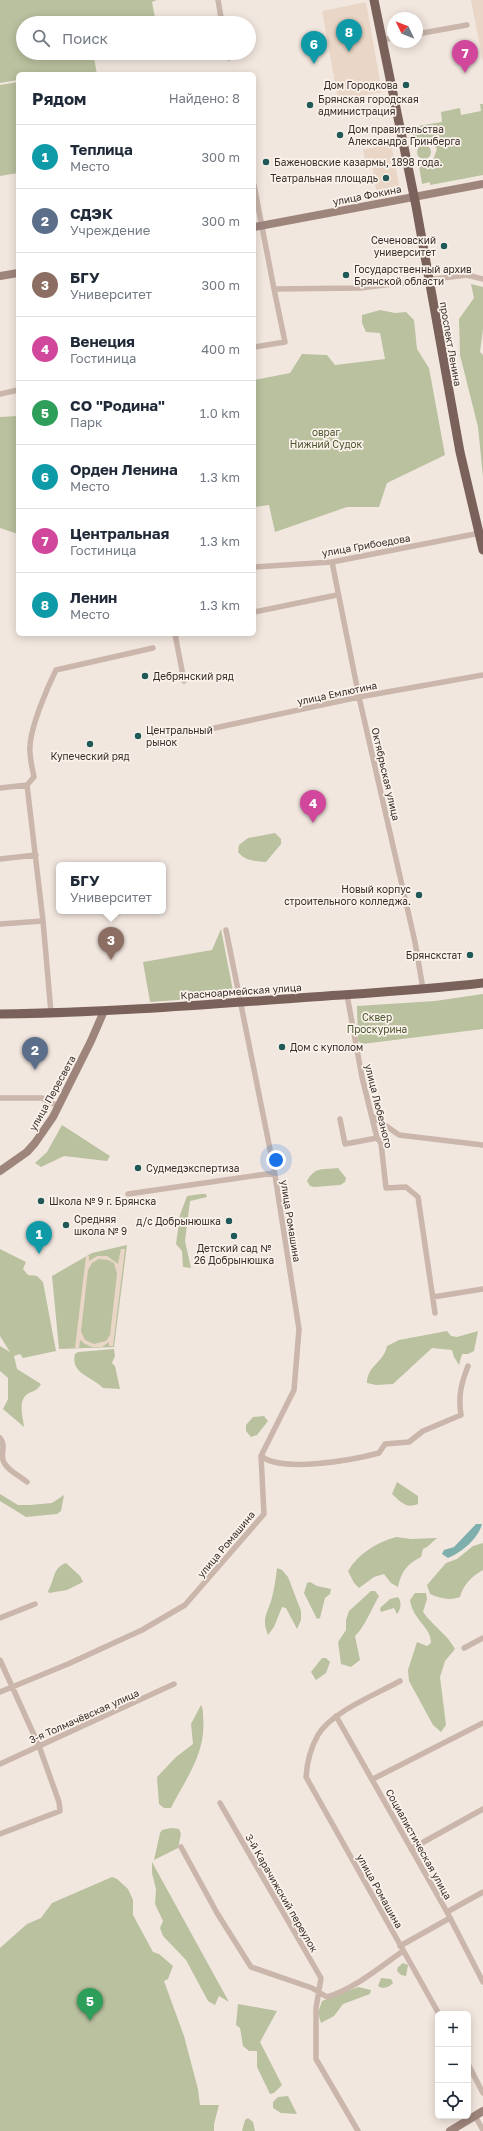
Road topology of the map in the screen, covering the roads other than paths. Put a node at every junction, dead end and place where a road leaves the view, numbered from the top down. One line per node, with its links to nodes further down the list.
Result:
1 (218, 0): 3 (street)
2 (374, 0): 7 (main road, проспект Ленина)
3 (221, 16)
4 (467, 25): 5 (street)
5 (423, 33)
6 (387, 39): 7 (street)
7 (382, 40): 9 (main road, проспект Ленина)
8 (483, 184): 9 (main road, улица Фокина)
9 (414, 196): 11 (main road, улица Фокина); 14 (main road, проспект Ленина)
10 (256, 206): 11 (street)
11 (258, 227): 16 (street)
12 (16, 273): 13 (main road)
13 (0, 276)
14 (428, 279): 15 (street); 16 (street); 20 (main road, проспект Ленина)
15 (483, 279)
16 (274, 289): 17 (street)
17 (256, 348)
18 (16, 390): 19 (street)
19 (0, 394)
20 (480, 533): 21 (main road, проспект Ленина); 22 (street, улица Грибоедова)
21 (483, 550)
22 (332, 562): 23 (street, улица Грибоедова); 24 (street, Октябрьская улица)
23 (256, 567)
24 (337, 595): 25 (street); 30 (street, Октябрьская улица)
25 (256, 612)
26 (175, 636): 29 (street)
27 (153, 648): 32 (street)
28 (483, 675): 30 (street, улица Емлютина)
29 (184, 680)
30 (359, 697): 31 (street, улица Емлютина); 40 (street, Октябрьская улица)
31 (196, 732)
32 (27, 785): 33 (street); 34 (street)
33 (0, 788)
34 (36, 855): 35 (street); 36 (street)
35 (0, 859)
36 (43, 921): 37 (street); 44 (street)
37 (0, 924)
38 (226, 930): 42 (street, улица Ромашина)
39 (483, 983): 40 (main road, Красноармейская улица)
40 (423, 989): 41 (main road, Красноармейская улица)
41 (347, 995): 42 (main road, Красноармейская улица); 48 (street, улица Любезного)
42 (241, 1003): 43 (main road, Красноармейская улица); 53 (street, улица Ромашина)
43 (104, 1011): 44 (main road, Красноармейская улица); 47 (main road, улица Пересвета)
44 (51, 1013): 45 (main road, Красноармейская улица)
45 (0, 1014)
46 (0, 1098): 47 (street)
47 (58, 1106): 52 (main road, улица Пересвета)
48 (372, 1116): 50 (street, улица Любезного); 51 (street)
49 (340, 1119): 50 (street)
50 (376, 1138): 56 (street, улица Любезного)
51 (483, 1144)
52 (0, 1171)
53 (274, 1173): 54 (street, улица Ромашина); 60 (street, улица Ромашина)
54 (128, 1194)
55 (483, 1289): 56 (street)
56 (433, 1297): 57 (street, улица Любезного)
57 (435, 1314)
58 (468, 1366): 60 (street)
59 (0, 1438): 61 (street)
60 (260, 1456): 69 (street, улица Ромашина)
61 (27, 1482)
62 (35, 1604): 63 (street)
63 (0, 1618)
64 (483, 1638): 65 (street)
65 (464, 1648)
66 (0, 1660): 69 (street)
67 (400, 1681): 71 (street)
68 (174, 1684): 73 (street, 3-я Толмачёвская улица)
69 (13, 1686): 70 (street, улица Ромашина); 73 (street)
70 (0, 1692)
71 (336, 1716): 75 (street, Социалистическая улица); 84 (street, улица Ромашина)
72 (483, 1723): 75 (street)
73 (39, 1746): 74 (street, 3-я Толмачёвская улица); 78 (street)
74 (0, 1764)
75 (373, 1779): 80 (street, Социалистическая улица)
76 (220, 1803): 86 (street, 3-й Карачижский переулок)
77 (483, 1809): 80 (street)
78 (0, 1834)
79 (181, 1847): 86 (street)
80 (411, 1849): 82 (street, Социалистическая улица)
81 (483, 1892): 82 (street)
82 (447, 1912): 83 (street, Социалистическая улица)
83 (450, 1918): 84 (street); 85 (street, Социалистическая улица)
84 (402, 1949): 86 (street); 87 (street, улица Ромашина)
85 (483, 1982)
86 (319, 1993): 93 (street, 3-й Карачижский переулок)
87 (437, 2011)
88 (471, 2070): 89 (street)
89 (483, 2093)
90 (483, 2111): 91 (main road)
91 (475, 2116): 92 (street); 94 (main road)
92 (483, 2130)
93 (358, 2131)
94 (450, 2131)

